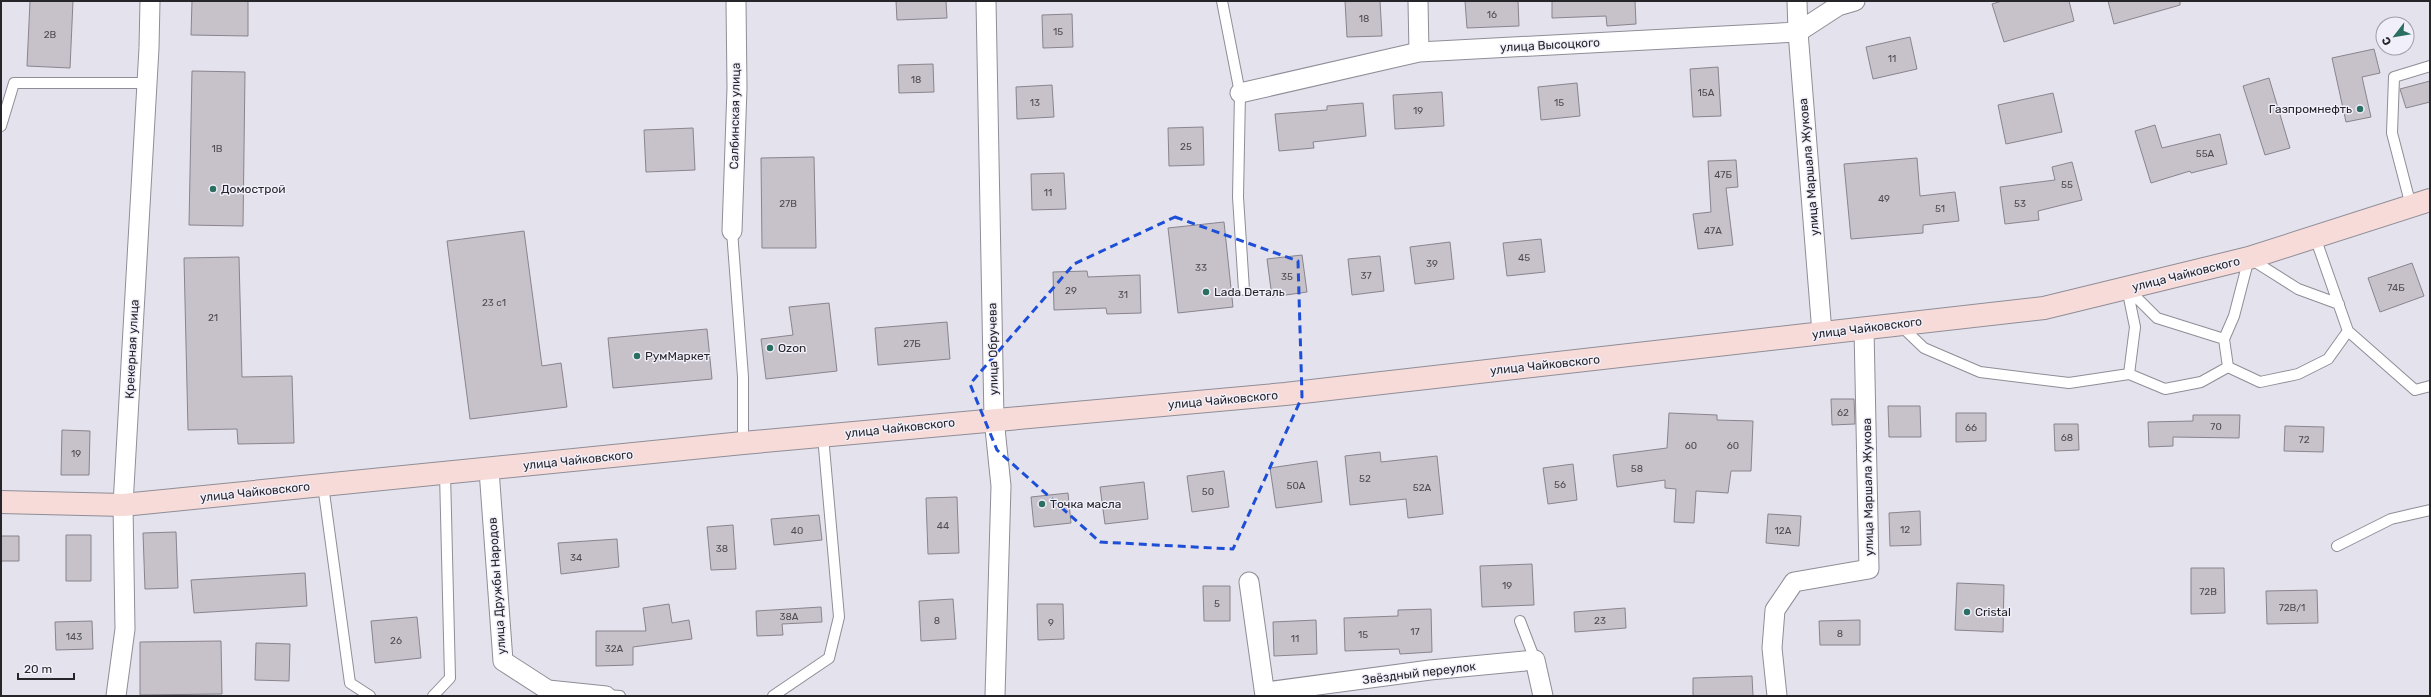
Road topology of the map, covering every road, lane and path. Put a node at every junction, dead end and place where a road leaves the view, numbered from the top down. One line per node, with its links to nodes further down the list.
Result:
1 (150, 1): 11 (street, Крекерная улица)
2 (736, 1): 15 (street, Салбинская улица)
3 (986, 1): 29 (street, улица Обручева)
4 (1222, 1): 12 (lane)
5 (1418, 1): 9 (street)
6 (1797, 1): 8 (street, улица Маршала Жукова)
7 (1855, 1): 8 (street)
8 (1798, 32): 9 (street, улица Высоцкого); 24 (street, улица Маршала Жукова)
9 (1419, 52): 12 (street, улица Высоцкого)
10 (2430, 66): 14 (lane)
11 (147, 83): 13 (lane); 36 (street, Крекерная улица)
12 (1240, 93): 19 (lane)
13 (1, 126)
14 (2421, 203): 16 (main road, улица Чайковского)
15 (732, 231): 31 (lane)
16 (2315, 237): 17 (main road, улица Чайковского); 20 (lane)
17 (2249, 258): 18 (main road, улица Чайковского); 20 (lane); 25 (lane)
18 (2127, 288): 21 (main road, улица Чайковского); 25 (lane); 27 (lane)
19 (1244, 290)
20 (2339, 304): 23 (lane)
21 (1899, 324): 22 (main road, улица Чайковского); 27 (lane)
22 (1864, 329): 24 (main road, улица Чайковского); 50 (street, улица Маршала Жукова)
23 (2348, 331): 26 (lane); 28 (lane)
24 (1822, 333): 29 (main road, улица Чайковского)
25 (2224, 339): 26 (lane)
26 (2228, 367): 27 (lane)
27 (2129, 374)
28 (2430, 386)
29 (994, 419): 30 (main road, улица Чайковского); 48 (street, улица Обручева)
30 (823, 436): 31 (main road, улица Чайковского); 47 (lane)
31 (743, 443): 32 (main road, улица Чайковского)
32 (489, 470): 33 (main road, улица Чайковского); 46 (street, улица Дружбы Народов)
33 (445, 473): 34 (main road, улица Чайковского); 45 (lane)
34 (323, 485): 36 (main road, улица Чайковского); 44 (lane)
35 (1, 502): 36 (main road, улица Чайковского)
36 (123, 505): 43 (street, Крекерная улица)
37 (2430, 510): 38 (lane)
38 (2337, 546)
39 (1249, 582): 42 (street, Звёздный переулок)
40 (1520, 621): 41 (lane)
41 (1535, 660): 42 (street, Звёздный переулок); 49 (street)
42 (1266, 694)
43 (116, 696)
44 (370, 696)
45 (433, 696)
46 (610, 696)
47 (773, 696)
48 (995, 696)
49 (1543, 696)
50 (1777, 696)

